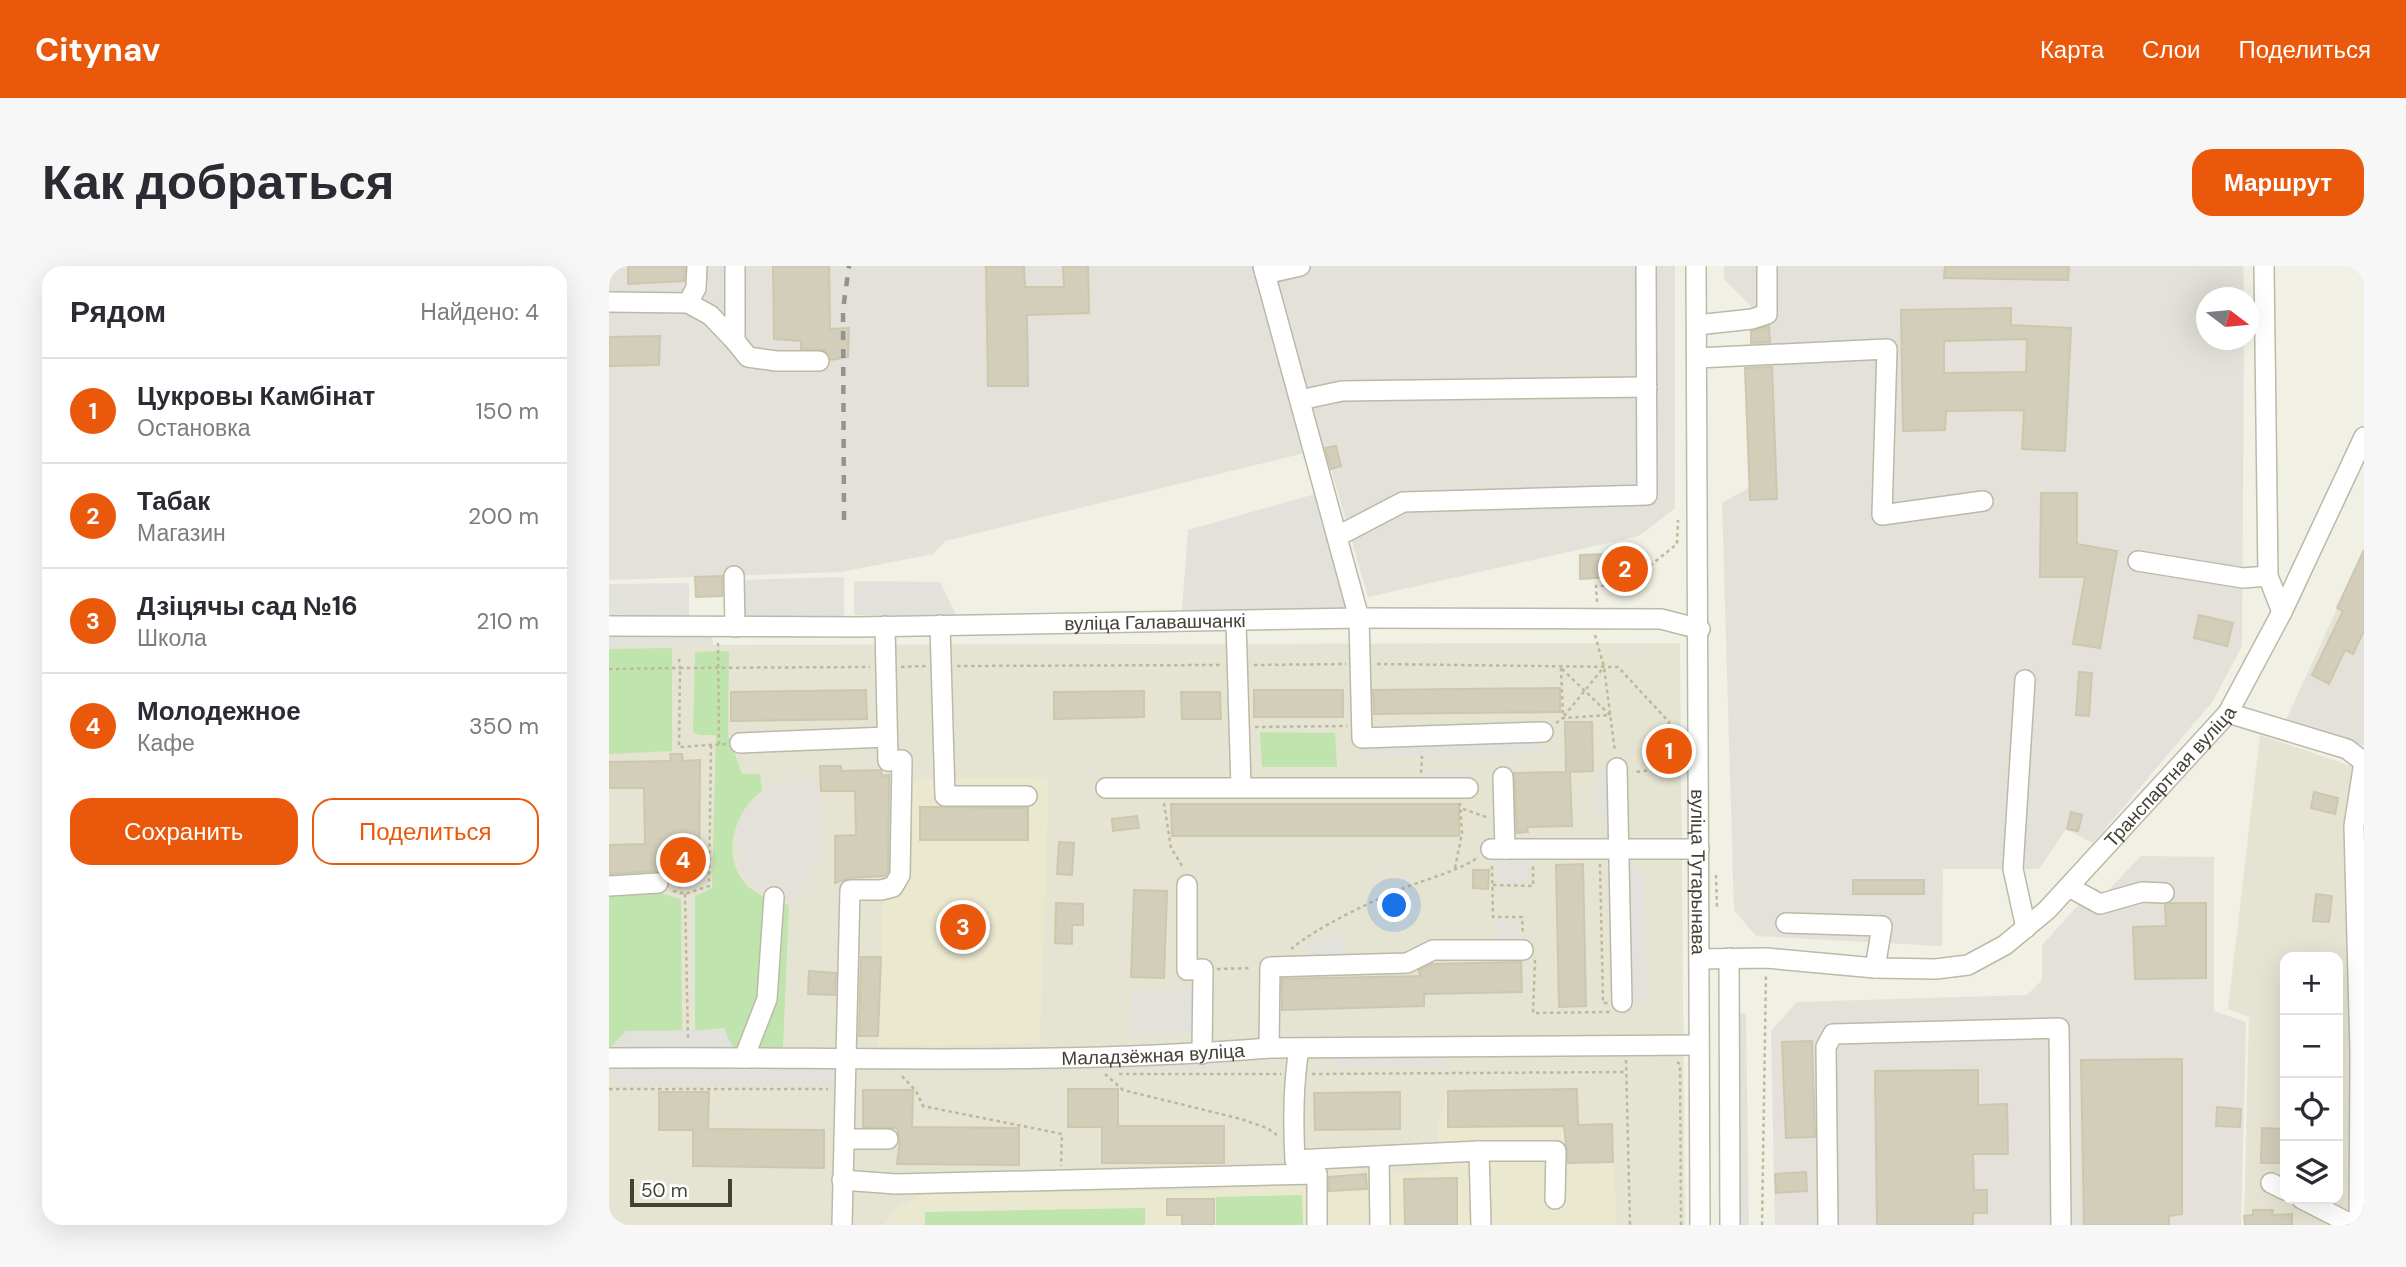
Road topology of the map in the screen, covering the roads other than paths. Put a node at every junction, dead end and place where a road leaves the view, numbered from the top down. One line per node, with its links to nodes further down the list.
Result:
1 (697, 266): 10 (street)
2 (735, 266): 12 (street)
3 (1300, 266): 8 (street)
4 (1646, 266): 15 (street)
5 (1696, 266): 11 (street, вуліца Тутарынава)
6 (1767, 266): 11 (street)
7 (2263, 266): 22 (street)
8 (1264, 270): 16 (street)
9 (609, 302): 10 (street)
10 (688, 303): 12 (street)
11 (1697, 325): 13 (street, вуліца Тутарынава)
12 (735, 341): 14 (street)
13 (1697, 358): 18 (street); 30 (street, вуліца Тутарынава)
14 (819, 361)
15 (1647, 387): 16 (street); 19 (street)
16 (1300, 400): 19 (street)
17 (2364, 437): 23 (street, Транспартная вуліца)
18 (1983, 501)
19 (1338, 536): 24 (street)
20 (2138, 561): 22 (street)
21 (734, 576): 28 (street)
22 (2268, 576): 23 (street)
23 (2282, 612): 32 (street, Транспартная вуліца)
24 (1359, 618): 25 (street, вуліца Галавашчанкі); 30 (street, вуліца Галавашчанкі); 33 (street)
25 (1236, 622): 26 (street, вуліца Галавашчанкі); 38 (street)
26 (940, 625): 29 (street, вуліца Галавашчанкі); 41 (street)
27 (609, 626): 28 (street, вуліца Галавашчанкі)
28 (735, 626): 29 (street, вуліца Галавашчанкі)
29 (885, 626): 34 (street)
30 (1700, 629): 42 (street, вуліца Тутарынава)
31 (2025, 680): 52 (street)
32 (2228, 713): 47 (street, Транспартная вуліца); 50 (street)
33 (1543, 732)
34 (887, 737): 35 (street); 64 (street)
35 (740, 743)
36 (1617, 771): 43 (street)
37 (1503, 777): 43 (street)
38 (1241, 787): 39 (street); 40 (street)
39 (1106, 788)
40 (1468, 788)
41 (1027, 796)
42 (1699, 849): 43 (street); 55 (street, вуліца Тутарынава)
43 (1609, 852): 57 (street)
44 (658, 883): 46 (street)
45 (1187, 885): 61 (street)
46 (609, 886)
47 (2069, 887): 48 (street); 52 (street, Транспартная вуліца)
48 (2164, 893)
49 (774, 897): 63 (street)
50 (2361, 919): 83 (street)
51 (1786, 923): 56 (street)
52 (2026, 928): 56 (street, Транспартная вуліца)
53 (1523, 950): 59 (street)
54 (1729, 958): 55 (street, Транспартная вуліца); 56 (street, Транспартная вуліца); 79 (street)
55 (1699, 959): 58 (street, вуліца Тутарынава)
56 (1875, 968)
57 (1617, 1007)
58 (1698, 1045): 60 (street, Маладзёжная вуліца); 78 (street, вуліца Тутарынава)
59 (1269, 1048): 60 (street, Маладзёжная вуліца); 61 (street, Маладзёжная вуліца)
60 (1299, 1049): 67 (street)
61 (1202, 1054): 64 (street, Маладзёжная вуліца)
62 (609, 1058): 63 (street, Маладзёжная вуліца)
63 (744, 1058): 64 (street, Маладзёжная вуліца)
64 (846, 1060): 65 (street)
65 (843, 1139): 66 (street); 71 (street)
66 (888, 1139)
67 (1294, 1151): 69 (street); 70 (street)
68 (1479, 1151): 69 (street); 72 (street); 77 (street)
69 (1379, 1156): 76 (street)
70 (1317, 1174): 71 (street); 75 (street)
71 (842, 1180): 74 (street)
72 (1555, 1199)
73 (2312, 1204): 82 (street)
74 (842, 1225)
75 (1317, 1225)
76 (1380, 1225)
77 (1481, 1225)
78 (1700, 1225)
79 (1730, 1225)
80 (1828, 1225): 81 (street)
81 (2061, 1225)
82 (2353, 1225)
83 (2359, 1225)

